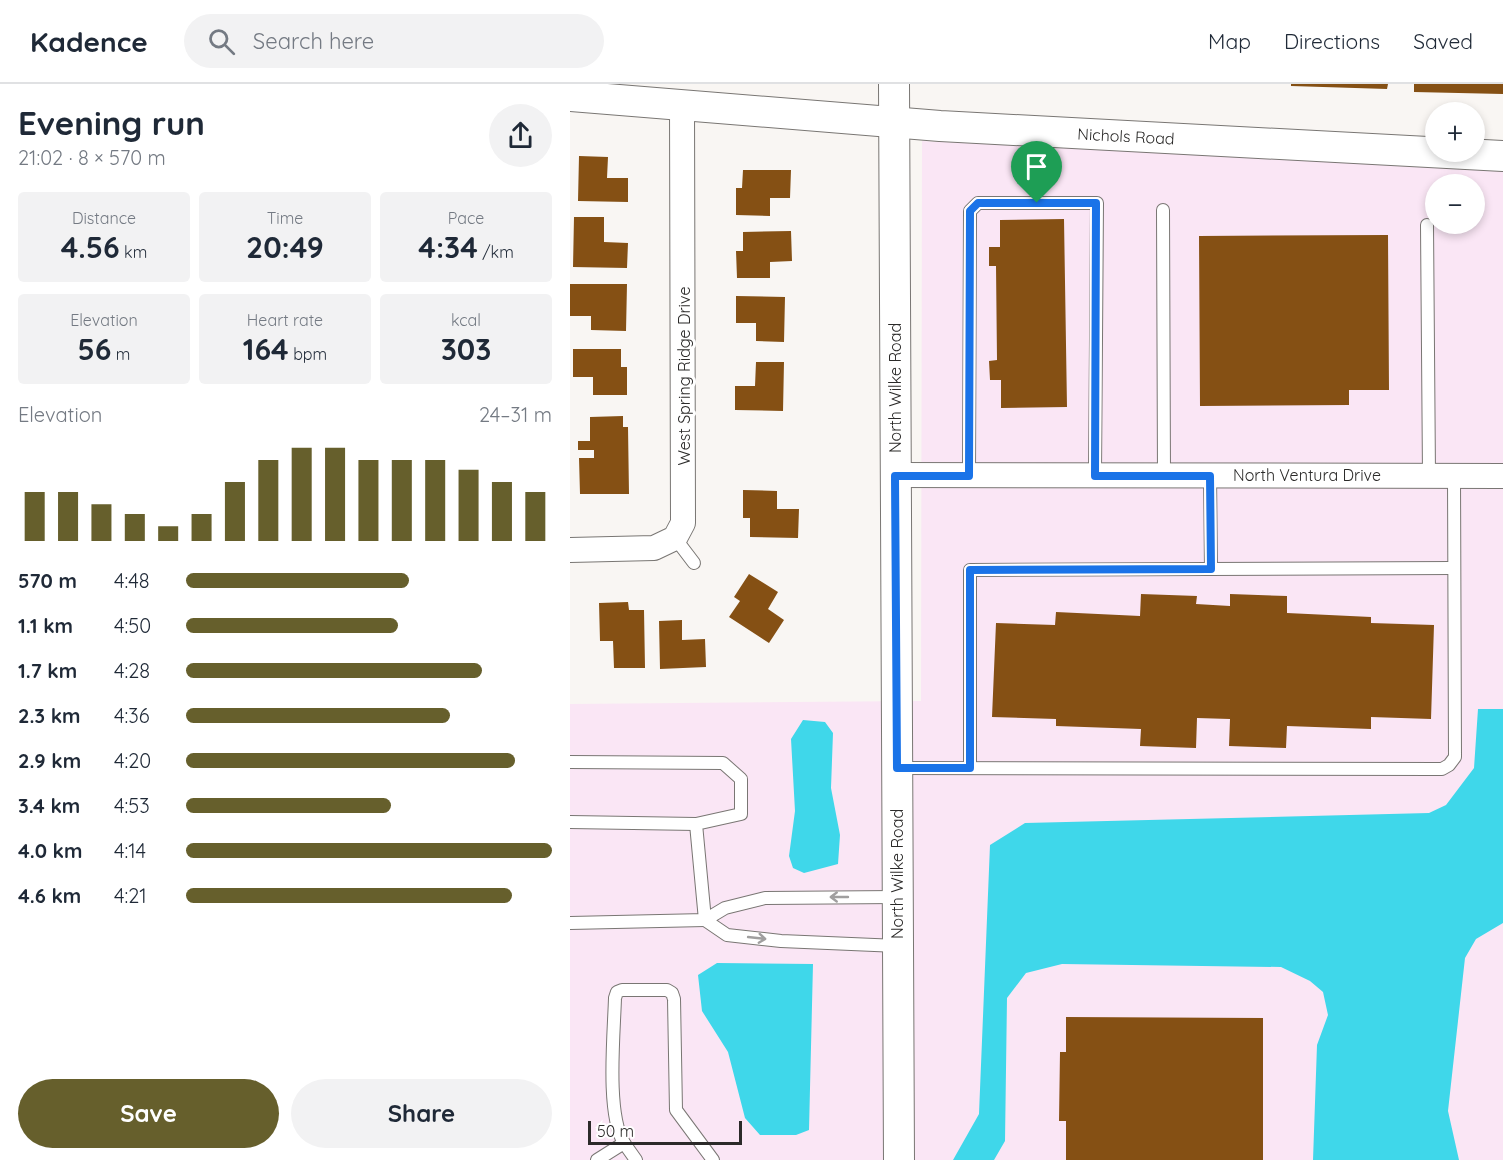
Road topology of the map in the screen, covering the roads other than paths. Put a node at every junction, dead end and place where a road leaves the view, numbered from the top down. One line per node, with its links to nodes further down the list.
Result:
1 (894, 84): 4 (street, North Wilke Road)
2 (570, 96): 3 (street, Nichols Road)
3 (682, 104): 4 (street, Nichols Road); 16 (street, West Spring Ridge Drive)
4 (896, 121): 5 (street, Nichols Road); 8 (street, North Wilke Road)
5 (1503, 156)
6 (1163, 210): 11 (lane)
7 (1427, 234): 13 (lane)
8 (895, 476): 9 (street, North Ventura Drive); 22 (street, North Wilke Road)
9 (969, 476): 10 (street, North Ventura Drive); 10 (lane)
10 (1095, 476): 11 (street, North Ventura Drive)
11 (1164, 476): 12 (street, North Ventura Drive)
12 (1210, 476): 13 (street, North Ventura Drive); 20 (lane)
13 (1429, 476): 14 (street, North Ventura Drive)
14 (1454, 476): 15 (street, North Ventura Drive); 19 (lane)
15 (1503, 476)
16 (675, 538): 17 (street); 18 (lane)
17 (570, 550)
18 (694, 563)
19 (1454, 568): 20 (lane); 23 (lane)
20 (1211, 569): 23 (lane)
21 (570, 762): 25 (lane)
22 (897, 768): 23 (lane); 26 (street, North Wilke Road)
23 (970, 768)
24 (570, 822): 25 (lane)
25 (696, 824): 27 (lane)
26 (897, 897): 27 (lane, one-way to 27); 29 (street, North Wilke Road)
27 (705, 920): 28 (lane); 29 (lane, one-way to 29)
28 (570, 923)
29 (898, 946): 34 (street, North Wilke Road)
30 (624, 1143): 31 (lane); 32 (lane); 33 (lane)
31 (597, 1160)
32 (636, 1160)
33 (713, 1160)
34 (899, 1160)

